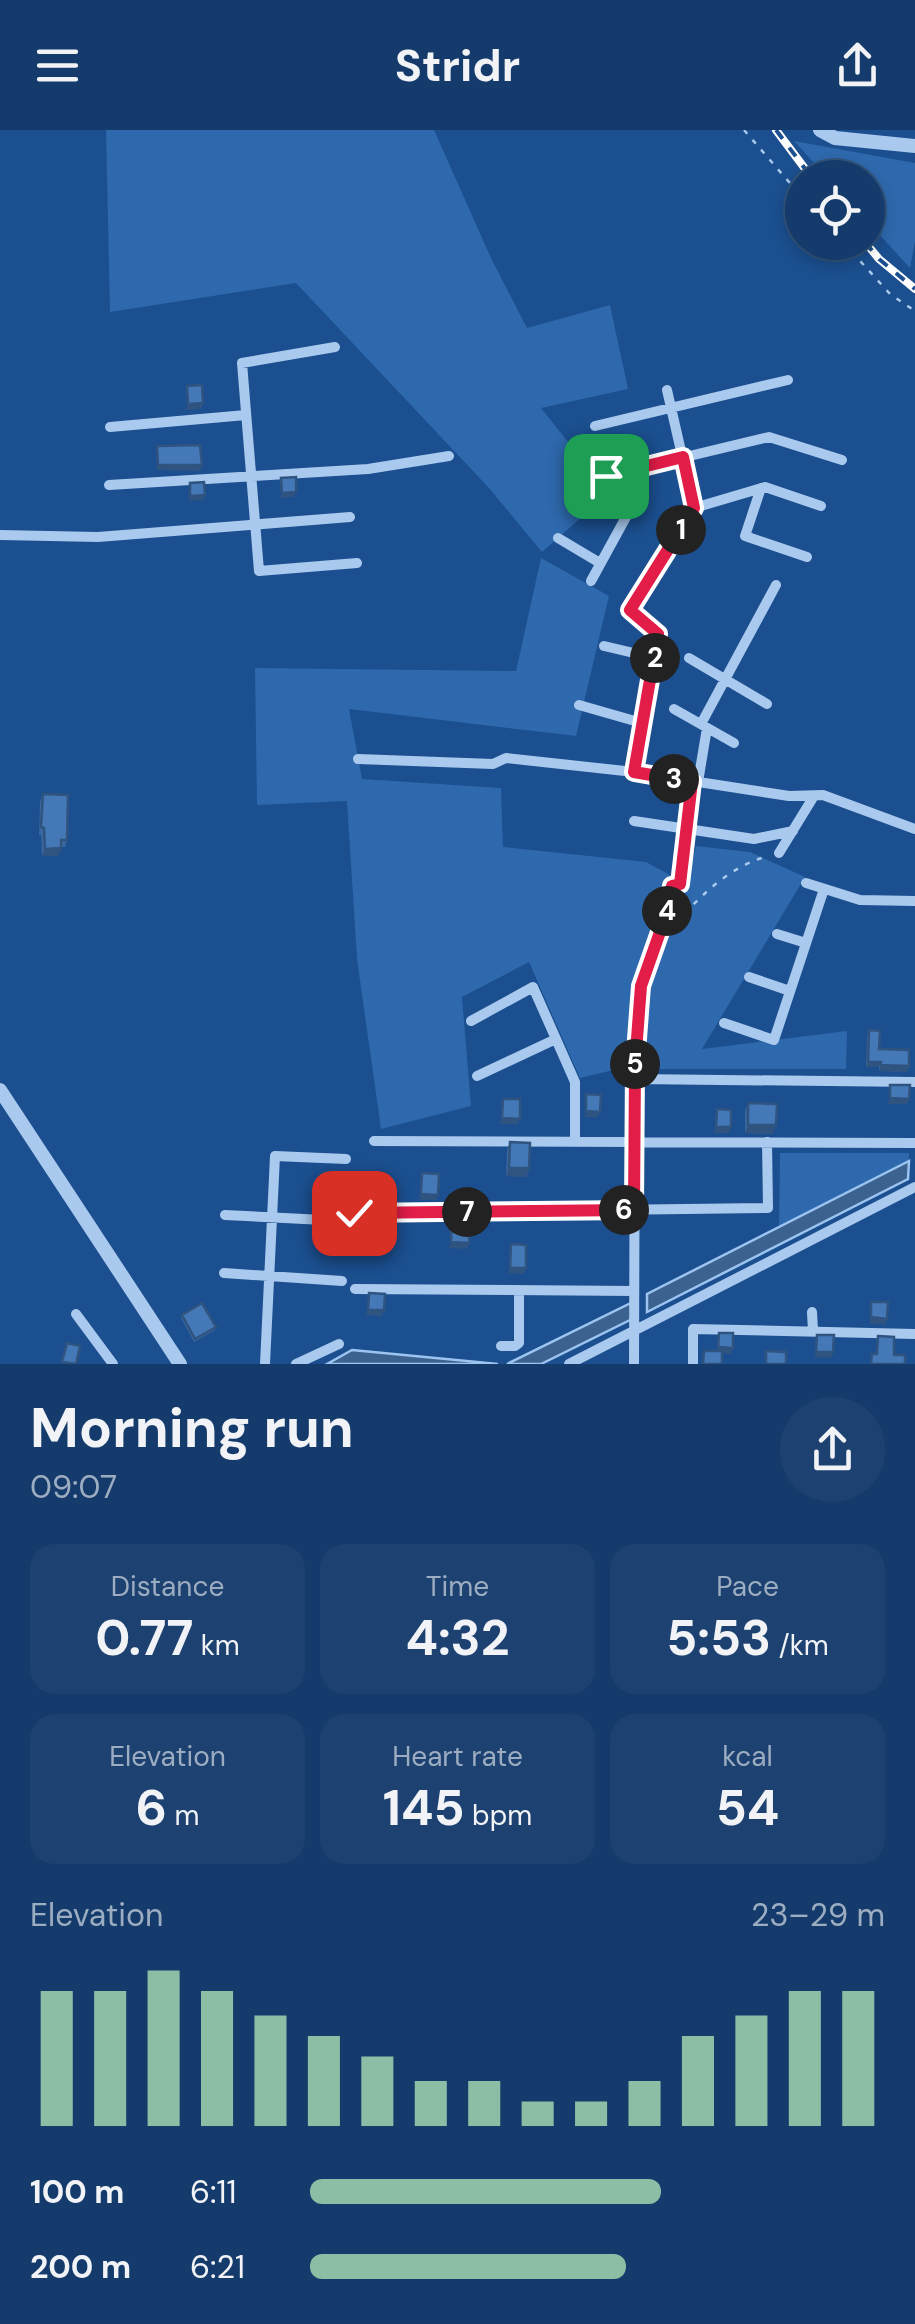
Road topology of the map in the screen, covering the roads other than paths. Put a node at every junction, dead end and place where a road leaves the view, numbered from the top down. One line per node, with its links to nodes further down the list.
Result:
1 (824, 130): 2 (street)
2 (915, 146)
3 (335, 347): 7 (street)
4 (788, 380): 6 (street)
5 (667, 390): 6 (street)
6 (671, 408): 8 (street); 11 (street)
7 (246, 415): 9 (street); 14 (street)
8 (595, 426)
9 (110, 427)
10 (448, 456): 14 (street)
11 (683, 457): 12 (street); 13 (street); 19 (street)
12 (842, 460)
13 (629, 470): 15 (street); 26 (street)
14 (252, 476): 16 (street); 21 (street)
15 (606, 476)
16 (110, 485)
17 (761, 488): 18 (street); 19 (street); 24 (street)
18 (822, 506)
19 (694, 508): 30 (street)
20 (350, 516): 21 (street)
21 (255, 524): 22 (street); 25 (street)
22 (0, 535)
23 (558, 538): 26 (street)
24 (807, 557)
25 (357, 563)
26 (600, 564): 27 (street)
27 (590, 580)
28 (776, 586): 32 (street)
29 (604, 646): 30 (street)
30 (655, 658): 36 (street)
31 (689, 658): 32 (street)
32 (726, 680): 33 (street); 37 (street)
33 (767, 704)
34 (579, 705): 36 (street)
35 (674, 709): 37 (street)
36 (642, 723): 40 (street)
37 (704, 726): 38 (street); 41 (street)
38 (734, 743)
39 (358, 759): 40 (street)
40 (634, 772): 41 (street)
41 (696, 782): 42 (street); 44 (street)
42 (814, 796): 45 (street); 46 (street)
43 (634, 821): 44 (street)
44 (688, 829): 46 (street); 49 (street)
45 (915, 829)
46 (792, 830): 47 (street)
47 (779, 853)
48 (806, 883): 50 (street)
49 (680, 884)
50 (824, 889): 51 (street); 53 (street)
51 (915, 901)
52 (777, 934): 53 (street)
53 (806, 943): 55 (street)
54 (749, 978): 55 (street)
55 (790, 991): 57 (street)
56 (471, 1021): 58 (street)
57 (724, 1023)
58 (556, 1039): 60 (street); 65 (street)
59 (635, 1065): 61 (street)
60 (477, 1076)
61 (635, 1079): 62 (street); 66 (street)
62 (915, 1082)
63 (0, 1090): 90 (street)
64 (374, 1142): 65 (street)
65 (575, 1142): 66 (street)
66 (634, 1142): 67 (street); 71 (street)
67 (767, 1142): 68 (street); 71 (street)
68 (915, 1143)
69 (346, 1159): 74 (street)
70 (915, 1187): 84 (street)
71 (634, 1210): 72 (street); 81 (street)
72 (354, 1213)
73 (225, 1215): 74 (street)
74 (272, 1217): 75 (street); 77 (street)
75 (344, 1221)
76 (224, 1272): 77 (street)
77 (269, 1276): 78 (street); 91 (street)
78 (342, 1281)
79 (355, 1289): 80 (street)
80 (520, 1290): 81 (street); 88 (street)
81 (634, 1291): 84 (street)
82 (812, 1312): 85 (street)
83 (76, 1314): 89 (street)
84 (635, 1330): 93 (street); 94 (street)
85 (813, 1331): 86 (street); 95 (street)
86 (915, 1334)
87 (339, 1344): 92 (street)
88 (501, 1346)
89 (113, 1364)
90 (180, 1364)
91 (265, 1364)
92 (296, 1364)
93 (569, 1364)
94 (634, 1364)
95 (692, 1364)

